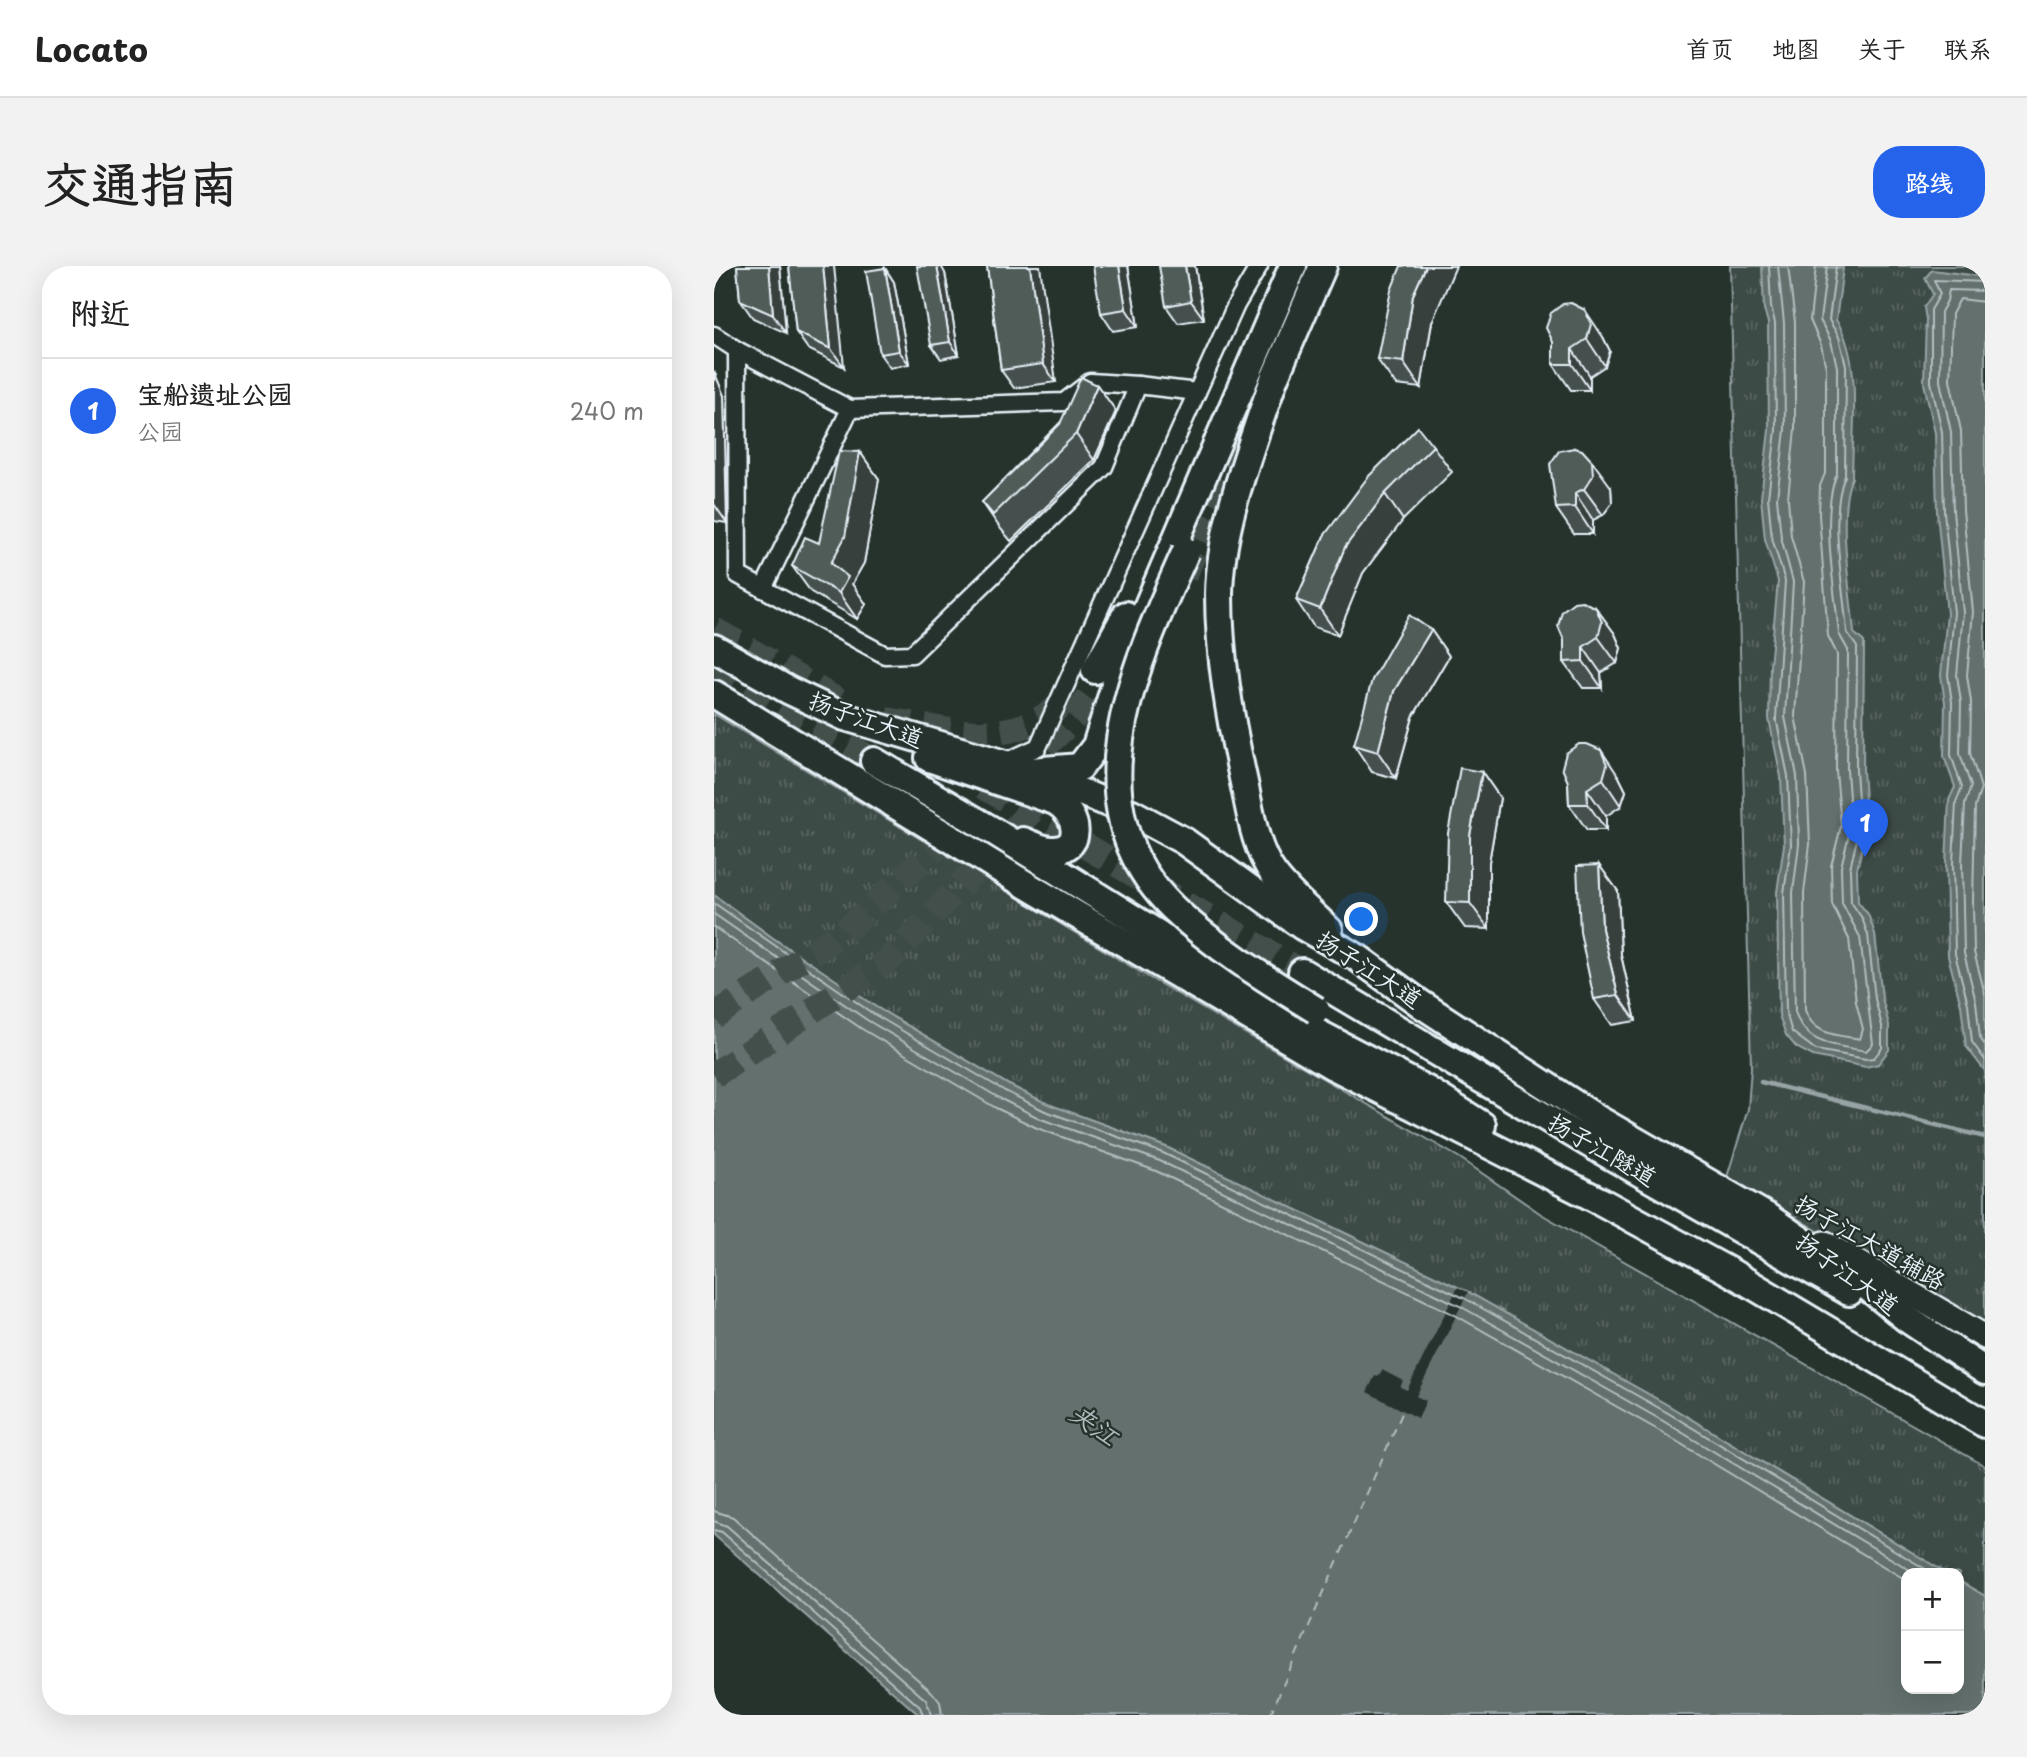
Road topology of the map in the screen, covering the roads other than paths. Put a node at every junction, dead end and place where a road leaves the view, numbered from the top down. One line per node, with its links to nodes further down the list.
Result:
1 (1259, 266): 8 (street)
2 (1283, 266): 12 (main road)
3 (1294, 266): 17 (main road); 21 (main road, bridge)
4 (1323, 266): 19 (main road)
5 (714, 335): 6 (street)
6 (737, 350): 9 (street); 10 (street)
7 (1138, 385): 8 (street); 9 (street); 10 (street)
8 (1197, 392): 16 (street)
9 (850, 409): 10 (street)
10 (763, 589)
11 (714, 648): 14 (main road, 扬子江大道)
12 (1095, 670)
13 (714, 694): 22 (main road, 扬子江大道)
14 (845, 717): 16 (main road, 扬子江大道); 18 (main road)
15 (874, 761): 18 (main road)
16 (1002, 764): 17 (main road, 扬子江大道)
17 (1029, 771): 19 (main road, 扬子江大道)
18 (995, 832): 21 (main road)
19 (1358, 958): 23 (main road, 扬子江大道)
20 (1302, 972): 24 (main road, 扬子江隧道)
21 (1427, 1090): 22 (main road)
22 (1600, 1200): 27 (main road, 扬子江大道)
23 (1766, 1216): 24 (main road, 扬子江大道); 25 (main road, 扬子江大道辅路)
24 (1907, 1319): 26 (main road, 扬子江大道)
25 (1985, 1337)
26 (1985, 1371)
27 (1985, 1424)

